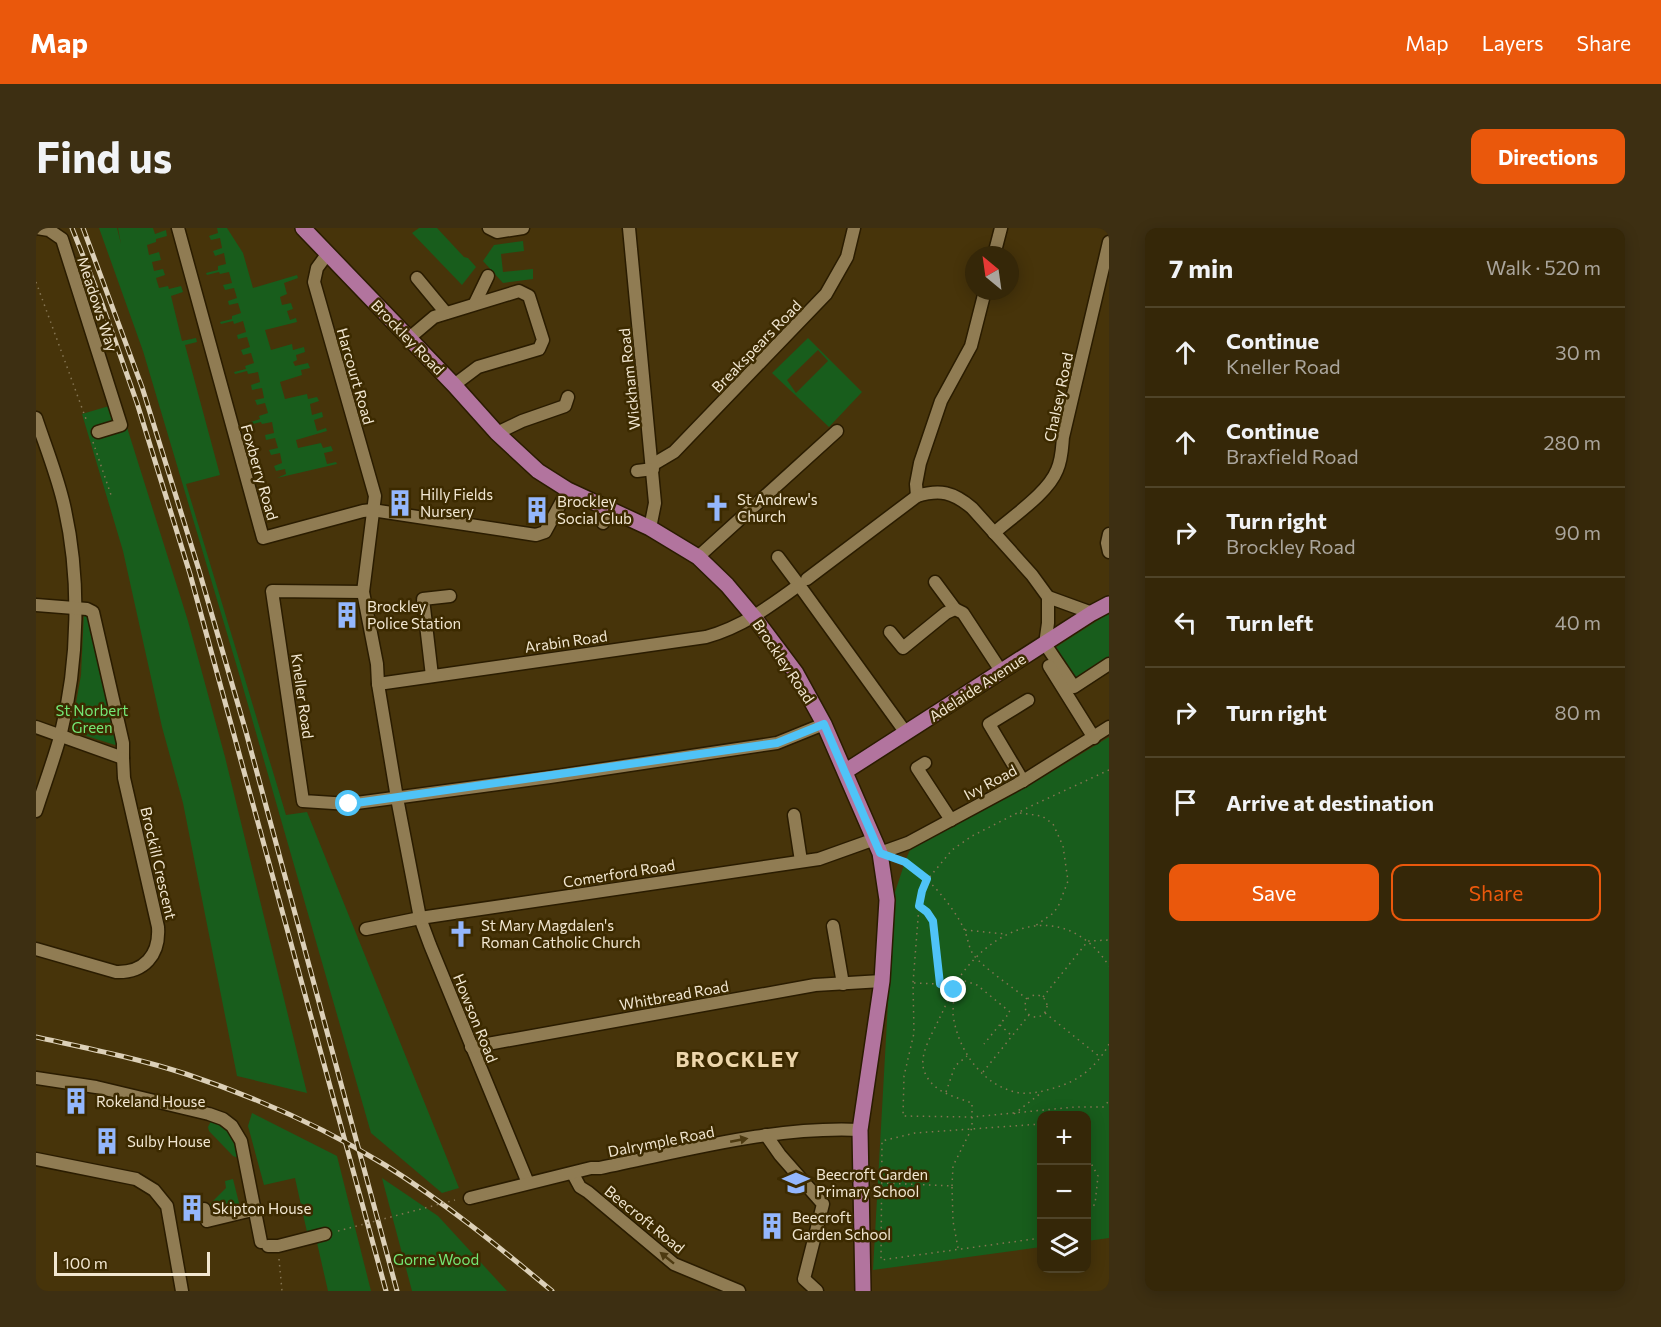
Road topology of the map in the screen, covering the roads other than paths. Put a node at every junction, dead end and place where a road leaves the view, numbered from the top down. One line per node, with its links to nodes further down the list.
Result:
1 (36, 228): 22 (street, Meadows Way)
2 (178, 228): 29 (street, Foxberry Road)
3 (303, 228): 11 (main road, Brockley Road)
4 (489, 228): 5 (street)
5 (523, 228)
6 (629, 228): 24 (street, Wickham Road)
7 (854, 228): 24 (street, Breakspears Road)
8 (1001, 228): 10 (street)
9 (1109, 242): 32 (street, Chalsey Road)
10 (996, 246)
11 (328, 253): 17 (main road, Brockley Road); 29 (street, Harcourt Road)
12 (488, 276): 15 (street)
13 (417, 278): 16 (street)
14 (983, 300): 27 (street)
15 (475, 303): 16 (street); 18 (street)
16 (446, 313): 17 (street)
17 (408, 339): 18 (main road, Brockley Road)
18 (454, 385): 23 (main road, Brockley Road)
19 (568, 397): 23 (street)
20 (36, 418): 44 (street)
21 (837, 431): 35 (street)
22 (98, 432)
23 (497, 433): 26 (main road, Brockley Road)
24 (652, 467): 25 (street); 31 (street, Wickham Road)
25 (637, 471)
26 (568, 490): 28 (main road, Brockley Road); 29 (street, Foxberry Road)
27 (917, 496): 32 (street); 37 (street, Arabin Road)
28 (609, 508): 30 (street); 31 (main road, Brockley Road)
29 (372, 510): 39 (street, Howson Road)
30 (603, 523)
31 (650, 528): 35 (main road, Brockley Road)
32 (994, 533): 41 (street)
33 (1109, 534): 34 (street)
34 (1109, 552)
35 (698, 557): 47 (main road, Brockley Road)
36 (778, 557): 37 (street)
37 (803, 582): 47 (street, Arabin Road); 59 (street)
38 (935, 582): 45 (street)
39 (363, 592): 54 (street, Howson Road); 66 (street, Kneller Road)
40 (450, 596): 53 (street)
41 (1048, 597): 46 (street); 49 (street)
42 (1109, 604): 46 (main road, Adelaide Avenue)
43 (36, 605): 44 (street)
44 (75, 608): 60 (street); 62 (street)
45 (955, 609): 48 (street); 52 (street)
46 (1092, 613): 49 (main road, Adelaide Avenue)
47 (754, 617): 53 (street, Arabin Road); 56 (main road, Brockley Road)
48 (890, 632)
49 (1045, 644): 50 (street); 52 (main road, Adelaide Avenue)
50 (1109, 664)
51 (1049, 666): 61 (street)
52 (1001, 671): 59 (main road, Adelaide Avenue)
53 (432, 676): 54 (street, Arabin Road)
54 (378, 684): 66 (street, Howson Road)
55 (1028, 700): 65 (street)
56 (824, 724): 64 (main road, Brockley Road); 66 (street)
57 (36, 727): 60 (street)
58 (1109, 727): 61 (street, Ivy Road)
59 (906, 733): 64 (main road, Adelaide Avenue)
60 (60, 736): 62 (street); 67 (street)
61 (1094, 738): 65 (street, Ivy Road)
62 (123, 758): 75 (street, Brockill Crescent)
63 (925, 763): 69 (street)
64 (846, 771): 70 (main road, Brockley Road)
65 (1023, 781): 69 (street, Ivy Road)
66 (398, 798): 72 (street, Howson Road)
67 (36, 811)
68 (795, 814): 71 (street)
69 (951, 820): 70 (street, Ivy Road)
70 (877, 846): 71 (street, Comerford Road); 76 (main road, Brockley Road)
71 (801, 861): 72 (street, Comerford Road)
72 (420, 918): 74 (street, Comerford Road); 78 (street, Howson Road)
73 (833, 926): 77 (street)
74 (366, 929)
75 (36, 949)
76 (882, 981): 77 (street, Whitbread Road); 80 (main road, Brockley Road)
77 (843, 984): 78 (street, Whitbread Road)
78 (471, 1047): 84 (street, Howson Road)
79 (36, 1078): 87 (street)
80 (860, 1130): 81 (street, Dalrymple Road); 92 (main road, Brockley Road)
81 (766, 1135): 83 (street, Dalrymple Road, one-way to 81); 91 (street)
82 (36, 1159): 89 (street)
83 (573, 1174): 84 (street, Dalrymple Road); 90 (street, Beecroft Road, one-way to 83)
84 (528, 1183): 85 (street, Dalrymple Road)
85 (470, 1198)
86 (204, 1209): 87 (street)
87 (256, 1209): 88 (street)
88 (325, 1234)
89 (182, 1291)
90 (739, 1291)
91 (817, 1291)
92 (863, 1291)

